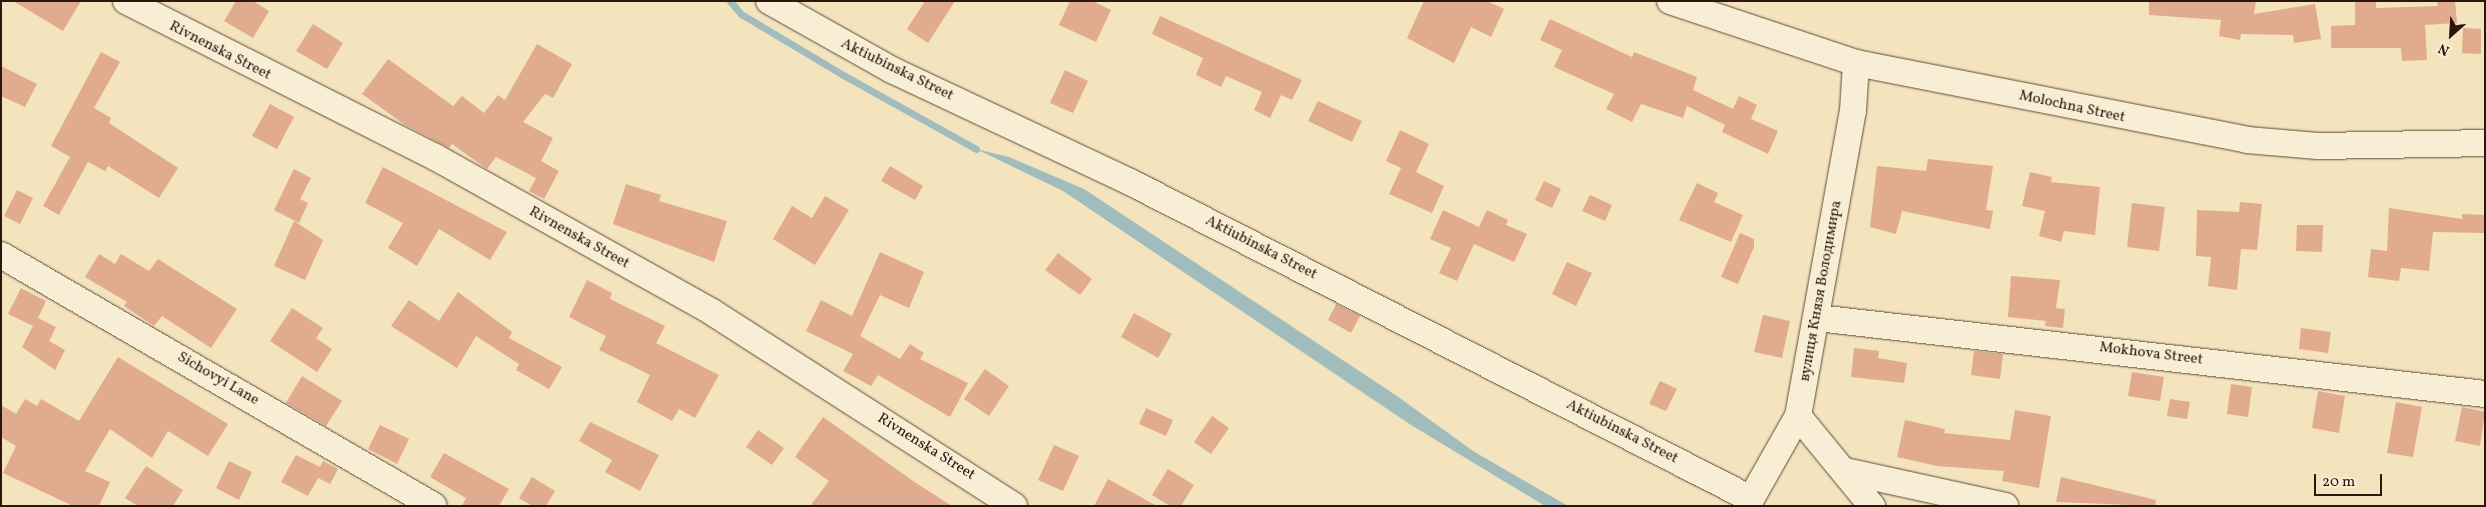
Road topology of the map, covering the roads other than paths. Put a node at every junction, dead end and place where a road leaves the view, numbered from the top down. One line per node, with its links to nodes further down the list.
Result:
1 (126, 1): 13 (street, Rivnenska Street)
2 (770, 1): 11 (street, Aktiubinska Street)
3 (1676, 2): 4 (street, Molochna Street)
4 (1856, 62): 5 (street, Molochna Street); 7 (street, вулиця Князя Володимира)
5 (2485, 143)
6 (1, 255): 12 (street, Sichovyi Lane)
7 (1818, 318): 8 (street, Mokhova Street); 9 (street, вулиця Князя Володимира)
8 (2485, 394)
9 (1798, 416): 10 (street); 11 (street, вулиця Князя Володимира)
10 (1845, 471): 14 (street); 15 (street)
11 (1749, 502)
12 (434, 506)
13 (1014, 506)
14 (1872, 506)
15 (2005, 506)

